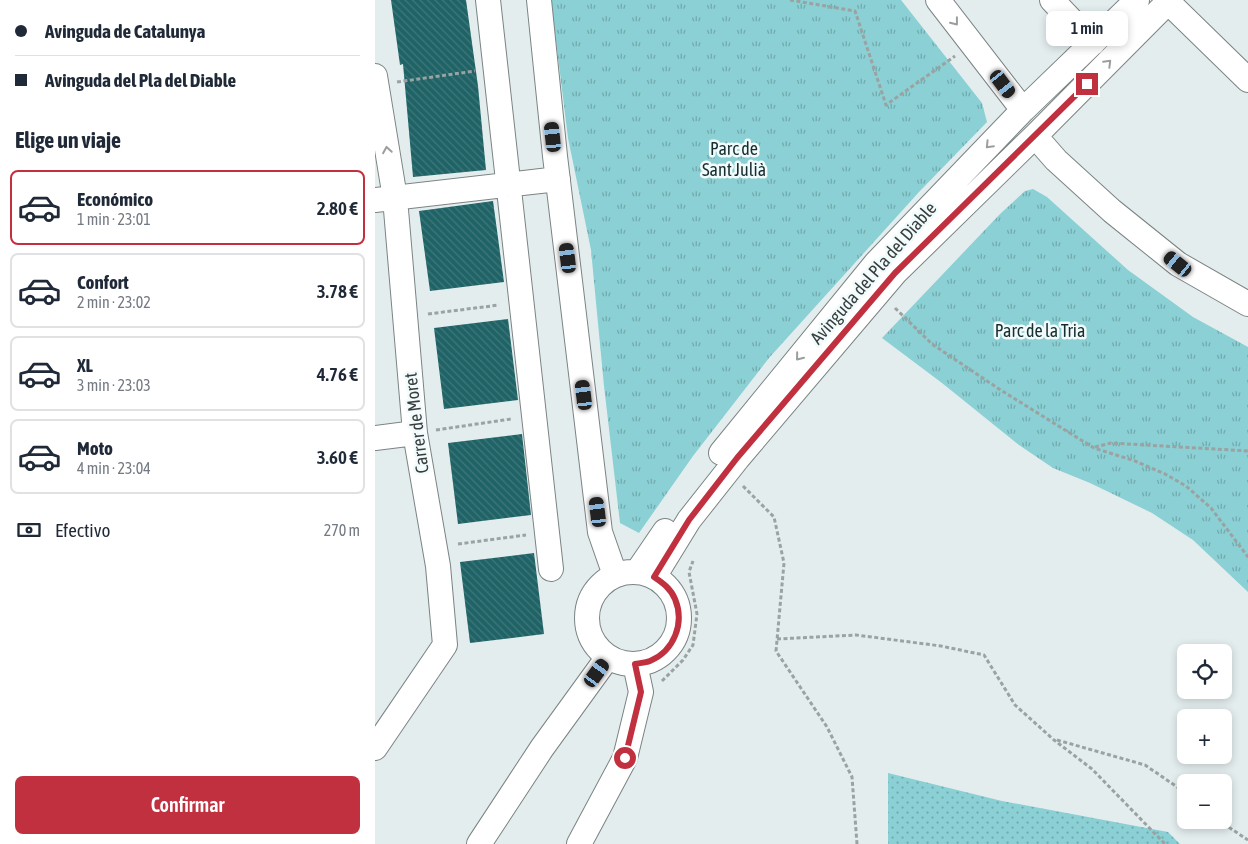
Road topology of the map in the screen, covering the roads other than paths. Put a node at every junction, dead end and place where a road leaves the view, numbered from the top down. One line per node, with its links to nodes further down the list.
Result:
1 (488, 0): 13 (street)
2 (539, 0): 12 (street)
3 (938, 0): 10 (street, one-way to 10)
4 (1052, 0): 7 (street)
5 (1137, 0): 7 (street, Avinguda del Pla del Diable)
6 (1169, 1): 9 (street); 11 (street, Avinguda del Pla del Diable, one-way to 6)
7 (1093, 42): 10 (street, Avinguda del Pla del Diable)
8 (376, 80): 14 (street, Carrer de Moret, one-way to 8)
9 (1248, 80)
10 (1023, 110): 19 (street, Avinguda del Pla del Diable, one-way to 19)
11 (1035, 136): 15 (street); 19 (street, Avinguda del Pla del Diable)
12 (558, 179): 13 (street); 19 (street)
13 (508, 185): 14 (street); 18 (street)
14 (385, 199): 16 (street, Carrer de Moret)
15 (1248, 304)
16 (415, 433): 17 (street); 22 (street, Carrer de Moret)
17 (375, 438)
18 (551, 569)
19 (635, 575): 20 (street); 21 (street)
20 (609, 657): 21 (street); 23 (street)
21 (635, 664): 24 (street)
22 (375, 748)
23 (479, 844)
24 (579, 844)

